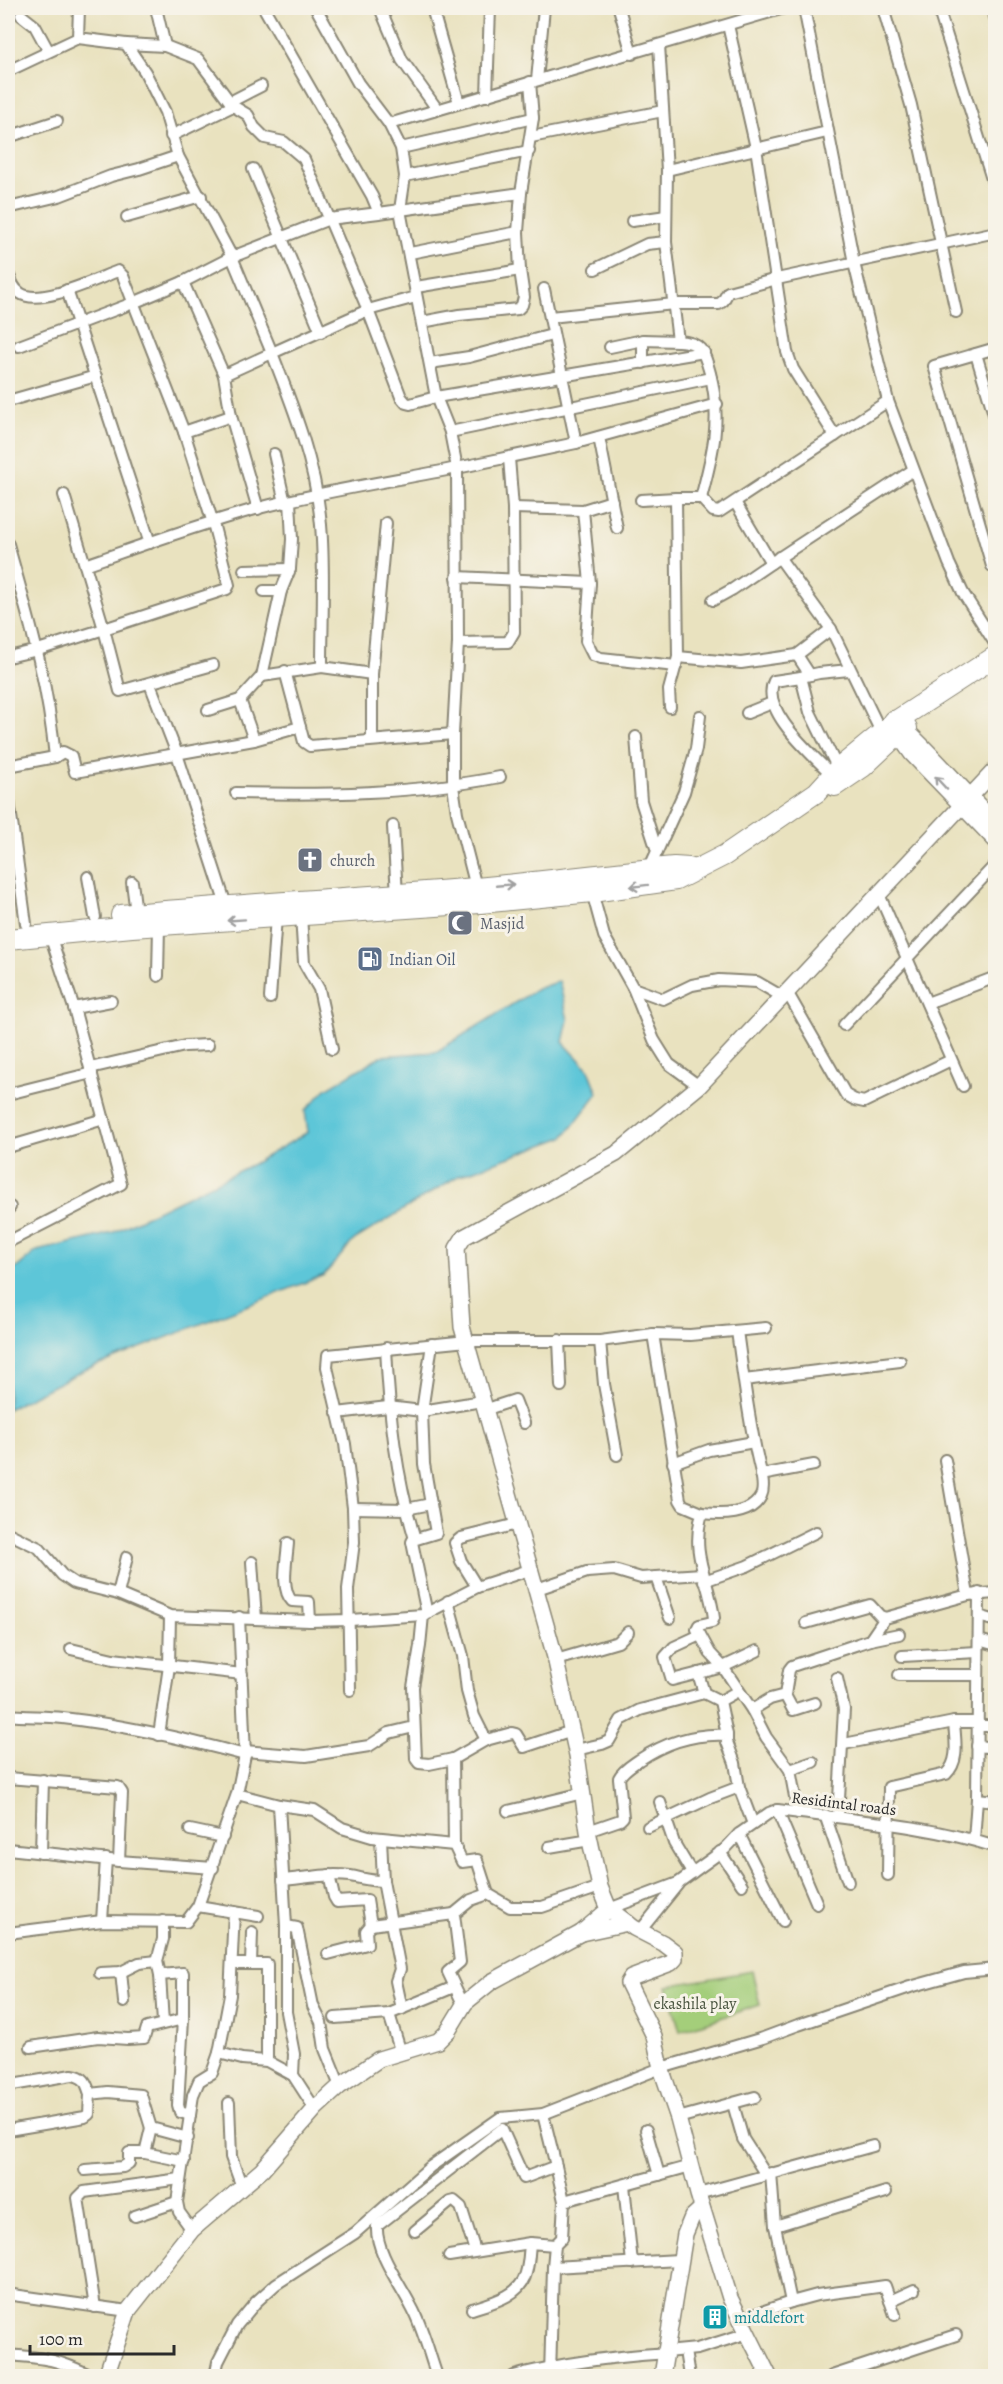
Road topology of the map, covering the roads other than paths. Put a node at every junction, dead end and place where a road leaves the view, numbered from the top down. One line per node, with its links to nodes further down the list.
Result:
1 (79, 8): 18 (street)
2 (156, 8): 21 (street)
3 (264, 8): 51 (street)
4 (316, 8): 34 (street)
5 (380, 8): 30 (street)
6 (432, 8): 28 (street)
7 (544, 8): 25 (street)
8 (619, 8): 23 (street)
9 (783, 8): 17 (street)
10 (804, 8): 35 (street)
11 (883, 8): 60 (street)
12 (938, 8): 46 (street)
13 (992, 8): 16 (street)
14 (488, 11): 27 (street)
15 (21, 15): 22 (street)
16 (996, 20)
17 (728, 25): 20 (street); 40 (street)
18 (78, 38): 19 (street); 22 (street)
19 (126, 44): 21 (street); 36 (street)
20 (658, 45): 23 (street); 31 (street)
21 (165, 46): 29 (street)
22 (48, 50): 24 (street)
23 (632, 54): 25 (street)
24 (8, 71)
25 (534, 81): 27 (street); 32 (street)
26 (261, 86): 29 (street)
27 (487, 96): 28 (street)
28 (459, 103): 30 (street)
29 (232, 104): 36 (street); 54 (street)
30 (438, 109): 34 (street)
31 (663, 111): 38 (street); 44 (street)
32 (533, 117): 38 (street); 39 (street)
33 (57, 121): 37 (street)
34 (389, 124): 39 (street)
35 (827, 132): 40 (street); 63 (street)
36 (171, 136): 42 (street)
37 (8, 137)
38 (531, 137): 41 (street)
39 (401, 148): 45 (street)
40 (756, 148): 44 (street); 67 (street)
41 (529, 151): 45 (street); 47 (street)
42 (178, 156): 48 (street); 49 (street)
43 (253, 169): 58 (street)
44 (667, 170): 52 (street)
45 (405, 177): 50 (street)
46 (996, 192)
47 (520, 193): 50 (street); 56 (street)
48 (201, 196): 53 (street); 62 (street)
49 (8, 208)
50 (400, 210): 51 (street); 61 (street)
51 (379, 213): 54 (street)
52 (666, 216): 55 (street); 59 (street)
53 (127, 217)
54 (329, 219): 58 (street); 74 (street)
55 (632, 221)
56 (518, 232): 61 (street); 65 (street)
57 (996, 232): 60 (street)
58 (280, 238): 62 (street); 79 (street)
59 (666, 242): 64 (street); 73 (street)
60 (940, 245): 63 (street); 75 (street)
61 (410, 253): 71 (street)
62 (232, 256): 68 (street); 87 (street)
63 (854, 263): 67 (street); 97 (street)
64 (595, 269)
65 (520, 270): 71 (street); 77 (street)
66 (8, 273): 70 (street)
67 (777, 279): 73 (street); 104 (street)
68 (183, 282): 72 (street); 91 (street)
69 (544, 289): 76 (street)
70 (67, 290): 72 (street); 78 (street)
71 (416, 292): 74 (street); 77 (street)
72 (133, 303): 78 (street); 102 (street)
73 (674, 304): 76 (street); 82 (street)
74 (368, 310): 79 (street); 95 (street)
75 (956, 312)
76 (550, 317): 80 (street)
77 (422, 322): 89 (street)
78 (79, 323): 83 (street); 92 (street)
79 (321, 333): 87 (street)
80 (552, 335): 89 (street); 93 (street)
81 (643, 340): 82 (street); 84 (street); 90 (street)
82 (678, 341): 86 (street)
83 (19, 346)
84 (610, 347)
85 (996, 348): 88 (street)
86 (704, 352): 90 (street); 94 (street)
87 (272, 353): 91 (street); 112 (street)
88 (976, 354): 101 (street); 129 (street)
89 (430, 363): 95 (street)
90 (643, 363): 93 (street)
91 (224, 375): 100 (street)
92 (96, 376): 96 (street); 125 (street)
93 (562, 377): 95 (street); 99 (street)
94 (711, 378): 98 (street); 99 (street)
95 (436, 397): 103 (street)
96 (8, 401)
97 (888, 401): 104 (street); 110 (street)
98 (717, 404): 105 (street); 114 (street)
99 (568, 408): 103 (street); 106 (street)
100 (231, 416): 102 (street); 119 (street)
101 (996, 421)
102 (184, 432): 123 (street)
103 (450, 432): 109 (street)
104 (835, 435): 118 (street)
105 (599, 437): 106 (street); 116 (street)
106 (576, 443): 108 (street)
107 (274, 454): 117 (street)
108 (509, 458): 109 (street); 120 (street)
109 (457, 468): 112 (street); 132 (street)
110 (914, 470): 127 (street); 141 (street)
111 (64, 495): 128 (street)
112 (317, 495): 117 (street); 148 (street)
113 (676, 498): 114 (street); 115 (street); 146 (street)
114 (701, 498): 118 (street)
115 (640, 500)
116 (612, 501): 121 (street); 124 (street)
117 (288, 502): 119 (street); 130 (street)
118 (735, 502): 127 (street)
119 (258, 508): 123 (street)
120 (513, 508): 121 (street); 133 (street)
121 (584, 510): 134 (street)
122 (386, 523): 152 (street)
123 (213, 524): 125 (street); 138 (street)
124 (617, 528)
125 (150, 543): 128 (street)
126 (8, 544): 142 (street)
127 (775, 560): 137 (street); 139 (street)
128 (85, 565): 138 (street)
129 (996, 565)
130 (290, 569): 131 (street); 136 (street)
131 (244, 570)
132 (457, 577): 133 (street); 140 (street)
133 (514, 580): 134 (street); 140 (street)
134 (590, 583): 146 (street)
135 (264, 591): 136 (street)
136 (281, 591): 153 (street)
137 (713, 600)
138 (104, 629): 142 (street); 155 (street)
139 (831, 629): 143 (street); 149 (street)
140 (458, 643): 164 (street)
141 (996, 645)
142 (38, 650): 145 (street); 169 (street)
143 (797, 654): 146 (street); 154 (street)
144 (996, 656): 163 (highway)
145 (8, 657)
146 (677, 662): 158 (street)
147 (213, 665): 155 (street)
148 (322, 667): 151 (street); 152 (street)
149 (849, 670): 154 (street); 163 (street)
150 (996, 670): 163 (highway)
151 (285, 671): 153 (street); 162 (street)
152 (372, 674): 166 (street)
153 (262, 676): 156 (street)
154 (806, 676): 157 (street); 172 (street)
155 (150, 684): 168 (street)
156 (240, 700): 159 (street); 167 (street)
157 (772, 703): 160 (street); 172 (street)
158 (670, 707)
159 (208, 710)
160 (747, 713)
161 (700, 716): 182 (street)
162 (300, 727): 166 (street); 167 (street)
163 (897, 730): 172 (highway); 175 (highway); 178 (street)
164 (453, 734): 166 (street); 174 (street)
165 (636, 737): 182 (street)
166 (372, 739)
167 (254, 740): 168 (street)
168 (177, 754): 169 (street); 193 (street)
169 (55, 757): 170 (street)
170 (8, 766)
171 (996, 769): 178 (street)
172 (835, 772): 175 (highway)
173 (500, 777): 174 (street)
174 (453, 786): 176 (street); 192 (street)
175 (817, 792): 186 (highway)
176 (236, 793)
177 (8, 794): 184 (street)
178 (965, 800): 179 (street); 181 (street); 190 (street)
179 (996, 823)
180 (393, 826): 191 (street)
181 (996, 841)
182 (657, 851): 185 (street)
183 (996, 864): 202 (street)
184 (12, 865): 198 (street)
185 (649, 870): 186 (highway); 192 (highway, one-way to 185)
186 (694, 870): 189 (highway, one-way to 189)
187 (88, 877): 196 (street)
188 (132, 882): 194 (street)
189 (592, 892): 192 (highway); 205 (street)
190 (878, 892): 202 (street); 206 (street)
191 (397, 895): 192 (highway); 193 (highway)
192 (478, 895): 195 (highway)
193 (226, 905): 194 (highway)
194 (136, 913): 196 (highway)
195 (301, 915): 197 (highway); 213 (street)
196 (95, 917): 198 (highway)
197 (276, 917): 199 (highway, one-way to 199); 207 (street)
198 (17, 925)
199 (159, 925): 200 (highway); 203 (street)
200 (50, 935): 201 (highway); 210 (street)
201 (8, 939)
202 (908, 957): 209 (street); 211 (street)
203 (158, 976)
204 (996, 977): 209 (street)
205 (633, 988): 206 (street); 216 (street)
206 (785, 994): 214 (street); 216 (street)
207 (270, 998)
208 (111, 1001): 210 (street)
209 (927, 1003): 214 (street)
210 (74, 1008): 215 (street)
211 (844, 1025)
212 (208, 1045): 215 (street)
213 (332, 1049)
214 (951, 1060): 217 (street)
215 (91, 1069): 218 (street); 219 (street)
216 (699, 1086): 226 (street)
217 (963, 1086)
218 (8, 1094)
219 (104, 1119): 220 (street); 221 (street)
220 (8, 1147)
221 (8, 1242)
222 (766, 1328): 223 (street)
223 (737, 1330): 224 (street); 231 (street)
224 (653, 1334): 227 (street); 241 (street)
225 (559, 1340): 226 (street); 227 (street); 232 (street)
226 (467, 1341): 228 (street); 233 (street)
227 (600, 1341): 239 (street)
228 (432, 1344): 229 (street); 235 (street)
229 (386, 1348): 234 (street); 236 (street)
230 (900, 1361): 231 (street)
231 (744, 1380): 238 (street)
232 (561, 1386)
233 (483, 1405): 235 (street); 237 (street); 248 (street)
234 (388, 1407): 235 (street); 236 (street); 246 (street)
235 (422, 1412): 244 (street)
236 (337, 1413): 245 (street)
237 (524, 1423)
238 (754, 1442): 241 (street); 243 (street)
239 (617, 1455)
240 (945, 1460): 263 (street)
241 (673, 1463): 247 (street)
242 (814, 1465): 243 (street)
243 (762, 1475): 247 (street)
244 (431, 1504): 246 (street); 251 (street)
245 (353, 1508): 246 (street); 272 (street)
246 (406, 1509): 251 (street)
247 (702, 1513): 257 (street)
248 (517, 1524): 255 (street); 258 (street)
249 (816, 1532): 257 (street)
250 (8, 1533): 262 (street)
251 (415, 1539): 265 (street)
252 (288, 1543): 273 (street)
253 (127, 1557): 262 (street)
254 (252, 1562): 269 (street)
255 (532, 1569): 258 (street); 259 (street)
256 (656, 1577): 257 (street); 259 (street); 270 (street)
257 (703, 1577): 278 (street)
258 (477, 1587): 264 (street)
259 (537, 1589): 285 (street)
260 (979, 1593): 261 (street); 263 (street); 267 (street)
261 (996, 1593)
262 (118, 1594): 266 (street)
263 (968, 1595): 271 (street)
264 (448, 1601): 265 (street); 308 (street)
265 (425, 1615): 272 (street); 304 (street)
266 (170, 1616): 268 (street); 286 (street)
267 (979, 1616): 274 (street); 281 (street)
268 (239, 1617): 269 (street); 289 (street)
269 (256, 1618): 273 (street)
270 (670, 1618)
271 (885, 1618): 275 (street); 279 (street)
272 (350, 1620): 273 (street); 293 (street)
273 (310, 1621)
274 (996, 1621)
275 (806, 1623)
276 (628, 1632): 285 (street)
277 (899, 1634): 279 (street)
278 (700, 1635): 287 (street); 288 (street)
279 (870, 1640): 296 (street)
280 (996, 1645): 281 (street)
281 (978, 1646): 284 (street); 291 (street)
282 (71, 1649): 286 (street)
283 (757, 1651): 287 (street)
284 (902, 1656)
285 (556, 1660): 305 (street)
286 (169, 1666): 289 (street); 306 (street)
287 (723, 1666): 288 (street); 294 (street)
288 (698, 1673): 295 (street)
289 (242, 1674): 313 (street)
290 (900, 1675): 291 (street)
291 (978, 1676): 302 (street)
292 (837, 1678): 309 (street)
293 (350, 1690)
294 (738, 1691): 297 (street); 299 (street)
295 (704, 1693): 297 (street); 312 (street)
296 (785, 1695): 298 (street); 299 (street)
297 (720, 1701): 307 (street)
298 (815, 1703)
299 (752, 1710): 316 (street)
300 (8, 1715): 306 (street)
301 (954, 1722): 302 (street); 309 (street); 332 (street)
302 (978, 1724): 303 (street); 310 (street)
303 (996, 1726)
304 (414, 1727): 313 (street); 314 (street)
305 (572, 1731): 308 (street); 312 (street)
306 (159, 1735): 313 (street)
307 (727, 1735): 319 (street); 337 (street)
308 (486, 1740): 314 (street)
309 (844, 1744): 330 (street)
310 (977, 1746): 311 (street); 322 (street)
311 (996, 1748)
312 (576, 1750): 320 (street)
313 (245, 1753): 321 (street)
314 (453, 1759): 341 (street)
315 (813, 1762): 316 (street)
316 (790, 1770): 328 (street)
317 (8, 1778): 318 (street)
318 (43, 1780): 346 (street); 348 (street)
319 (739, 1786): 331 (street); 333 (street)
320 (583, 1793): 327 (street); 337 (street)
321 (237, 1794): 325 (street); 338 (street)
322 (977, 1799): 323 (street); 340 (street)
323 (996, 1801)
324 (660, 1802): 331 (street)
325 (279, 1805): 339 (street); 353 (street)
326 (777, 1810): 328 (street, Residintal roads); 333 (street, Residintal roads); 360 (street)
327 (508, 1811)
328 (798, 1813): 329 (street, Residintal roads)
329 (825, 1815): 330 (street, Residintal roads); 355 (street)
330 (838, 1817): 332 (street, Residintal roads)
331 (666, 1819): 334 (street); 350 (street)
332 (888, 1822): 340 (street, Residintal roads); 352 (street)
333 (753, 1824): 336 (street, Residintal roads)
334 (648, 1827)
335 (190, 1830): 338 (street)
336 (739, 1834): 345 (street, Residintal roads); 369 (street)
337 (589, 1835): 342 (street); 358 (street)
338 (223, 1837): 349 (street)
339 (381, 1838): 341 (street); 354 (street)
340 (974, 1840): 343 (street, Residintal roads)
341 (454, 1845): 359 (street)
342 (549, 1847)
343 (996, 1847)
344 (8, 1849): 346 (street)
345 (720, 1852): 350 (street, Residintal roads); 357 (street)
346 (41, 1853): 347 (street)
347 (106, 1858): 348 (street); 366 (street)
348 (119, 1861): 349 (street)
349 (213, 1868): 361 (street)
350 (692, 1873): 356 (street, Residintal roads)
351 (329, 1875): 353 (street); 354 (street); 370 (street)
352 (888, 1875)
353 (283, 1880): 371 (street)
354 (383, 1881): 368 (street)
355 (848, 1882)
356 (678, 1883): 362 (street, Residintal roads); 372 (street)
357 (742, 1885)
358 (600, 1887): 359 (street); 362 (street)
359 (488, 1894): 364 (street)
360 (817, 1904)
361 (198, 1906): 363 (street); 367 (street)
362 (609, 1909): 372 (street); 375 (street)
363 (234, 1912): 365 (street); 378 (street)
364 (454, 1914): 368 (street); 384 (street)
365 (258, 1916)
366 (102, 1921): 367 (street); 374 (street)
367 (163, 1921): 377 (street)
368 (391, 1922): 370 (street); 387 (street)
369 (783, 1922)
370 (371, 1925): 376 (street)
371 (285, 1926): 397 (street); 399 (street)
372 (634, 1927): 375 (street); 396 (street)
373 (252, 1932): 379 (street)
374 (8, 1933)
375 (581, 1933): 386 (street)
376 (328, 1954)
377 (157, 1961): 381 (street); 383 (street)
378 (232, 1964): 379 (street); 393 (street)
379 (251, 1964): 395 (street)
380 (996, 1970): 396 (street)
381 (121, 1972): 382 (street); 385 (street)
382 (100, 1973)
383 (160, 1975): 390 (street); 391 (street)
384 (454, 1987): 386 (street); 387 (street)
385 (124, 2002)
386 (464, 2006): 394 (street)
387 (402, 2009): 388 (street)
388 (389, 2014): 389 (street); 394 (street)
389 (335, 2018)
390 (183, 2019): 391 (street); 406 (street)
391 (163, 2023): 392 (street)
392 (31, 2047)
393 (219, 2053): 395 (street); 406 (street)
394 (401, 2053): 399 (street)
395 (267, 2061): 397 (street)
396 (662, 2068): 405 (street); 407 (street)
397 (293, 2075): 404 (street)
398 (12, 2085): 400 (street)
399 (340, 2086): 404 (street)
400 (90, 2094): 408 (street); 409 (street)
401 (755, 2097): 403 (street)
402 (229, 2103): 422 (street)
403 (733, 2104): 407 (street); 418 (street)
404 (315, 2109): 422 (street)
405 (543, 2114): 415 (street); 454 (street)
406 (190, 2115): 411 (street)
407 (678, 2118): 416 (street)
408 (151, 2128): 411 (street); 413 (street)
409 (8, 2130)
410 (646, 2130): 419 (street)
411 (188, 2138): 414 (street)
412 (873, 2146): 418 (street)
413 (145, 2153): 414 (street); 417 (street)
414 (184, 2161): 420 (street)
415 (556, 2166): 424 (street); 455 (street)
416 (691, 2166): 419 (street); 425 (street)
417 (85, 2170)
418 (769, 2174): 425 (street); 428 (street)
419 (658, 2175): 421 (street)
420 (180, 2179): 426 (street); 442 (street)
421 (624, 2185): 424 (street); 436 (street)
422 (242, 2187): 429 (street)
423 (886, 2192): 428 (street)
424 (564, 2201): 432 (street)
425 (700, 2201): 435 (street); 446 (street)
426 (177, 2202): 427 (street); 429 (street)
427 (135, 2216)
428 (776, 2226): 441 (street)
429 (192, 2230): 444 (street)
430 (415, 2231): 433 (street)
431 (530, 2243): 432 (street); 433 (street); 443 (street)
432 (555, 2245): 437 (street)
433 (475, 2251): 434 (street)
434 (449, 2256)
435 (679, 2260): 436 (street); 449 (street)
436 (632, 2263): 437 (street)
437 (553, 2267): 451 (street)
438 (914, 2290): 440 (street)
439 (13, 2295): 442 (street)
440 (890, 2301): 441 (street); 445 (street)
441 (790, 2302): 446 (street)
442 (95, 2307): 444 (street)
443 (472, 2309)
444 (128, 2311): 453 (street)
445 (895, 2315)
446 (744, 2326): 448 (street); 459 (street)
447 (956, 2335): 460 (street)
448 (685, 2351): 449 (street); 458 (street)
449 (666, 2352): 451 (street); 457 (street)
450 (8, 2355): 452 (street)
451 (550, 2371): 456 (street)
452 (92, 2376)
453 (106, 2376)
454 (215, 2376)
455 (437, 2376)
456 (514, 2376)
457 (662, 2376)
458 (689, 2376)
459 (769, 2376)
460 (832, 2376)

